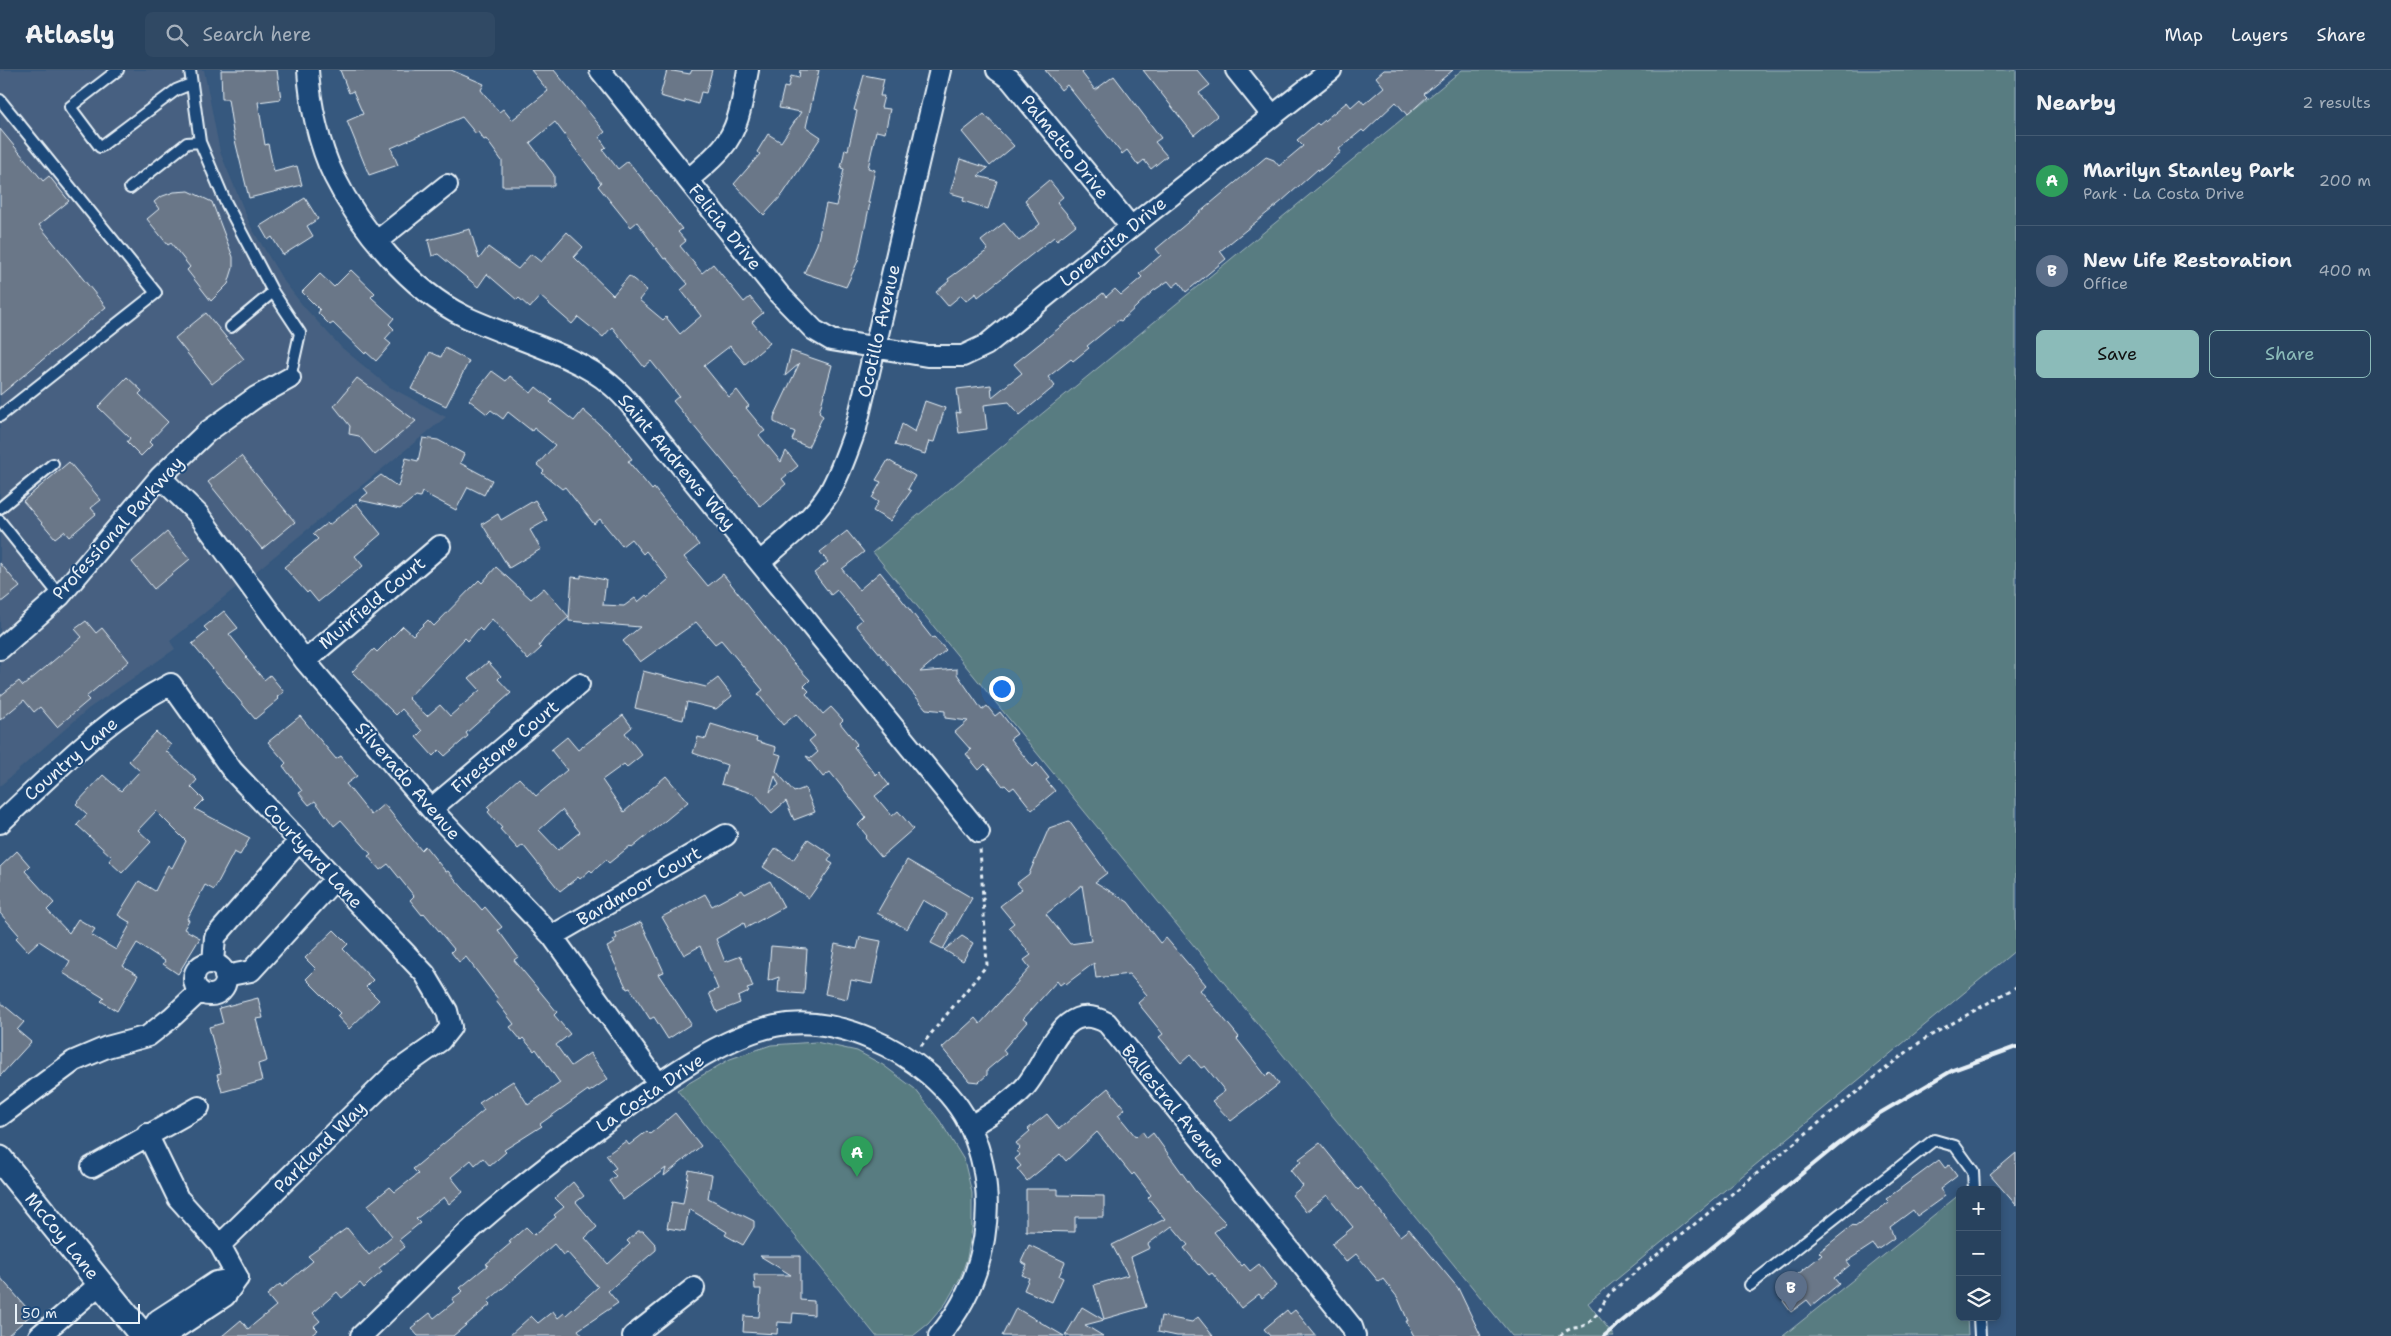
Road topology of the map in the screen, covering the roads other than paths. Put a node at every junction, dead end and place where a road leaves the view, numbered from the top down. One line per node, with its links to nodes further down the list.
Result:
1 (118, 70): 10 (lane)
2 (190, 70): 10 (lane)
3 (308, 70): 18 (street, Saint Andrews Way)
4 (600, 70): 14 (street, Felicia Drive)
5 (748, 70): 14 (street)
6 (940, 70): 21 (street, Ocotillo Avenue)
7 (997, 70): 17 (street, Palmetto Drive)
8 (1236, 70): 12 (street)
9 (1331, 70): 12 (street, Lorencita Drive)
10 (191, 84): 13 (lane)
11 (0, 100): 23 (lane)
12 (1272, 115): 17 (street, Lorencita Drive)
13 (200, 142): 16 (lane); 19 (lane)
14 (688, 180): 21 (street, Felicia Drive)
15 (447, 184): 18 (street)
16 (130, 188)
17 (1131, 227): 21 (street, Lorencita Drive)
18 (378, 241): 29 (street, Saint Andrews Way)
19 (274, 292): 20 (lane); 22 (lane)
20 (231, 327)
21 (875, 349): 29 (street, Ocotillo Avenue)
22 (290, 378): 25 (street, Professional Parkway)
23 (0, 416)
24 (53, 464): 26 (lane)
25 (160, 477): 30 (street, Professional Parkway); 32 (street, Silverado Avenue)
26 (0, 508)
27 (0, 521): 30 (lane)
28 (440, 546): 32 (street, Muirfield Court)
29 (760, 562): 37 (street, Saint Andrews Way)
30 (60, 596): 31 (street, Professional Parkway)
31 (0, 649)
32 (304, 661): 35 (street, Silverado Avenue)
33 (171, 684): 36 (street, Country Lane); 39 (street, Courtyard Lane)
34 (579, 684): 35 (street, Firestone Court)
35 (431, 809): 41 (street, Silverado Avenue)
36 (0, 823)
37 (979, 832)
38 (726, 835): 41 (street, Bardmoor Court)
39 (299, 841): 40 (street, Courtyard Lane); 42 (street)
40 (335, 879): 42 (street); 43 (street, Courtyard Lane)
41 (552, 936): 44 (street, Silverado Avenue)
42 (219, 970): 46 (street)
43 (451, 1028): 52 (street, Parkland Way)
44 (658, 1083): 47 (street, La Costa Drive); 61 (street, La Costa Drive)
45 (199, 1107): 48 (street)
46 (0, 1116)
47 (970, 1127): 63 (street, La Costa Drive); 64 (street, Ballestral Avenue)
48 (147, 1134): 50 (street); 52 (street)
49 (0, 1159): 54 (street, McCoy Lane)
50 (92, 1167)
51 (1974, 1186): 55 (lane)
52 (220, 1245): 53 (street)
53 (238, 1278): 59 (street); 60 (street)
54 (100, 1284): 58 (street); 59 (street, McCoy Lane)
55 (1750, 1285)
56 (694, 1288): 62 (street)
57 (1979, 1321): 65 (lane)
58 (39, 1336)
59 (145, 1336)
60 (155, 1336)
61 (361, 1336)
62 (633, 1336)
63 (939, 1336)
64 (1354, 1336)
65 (1980, 1336)

